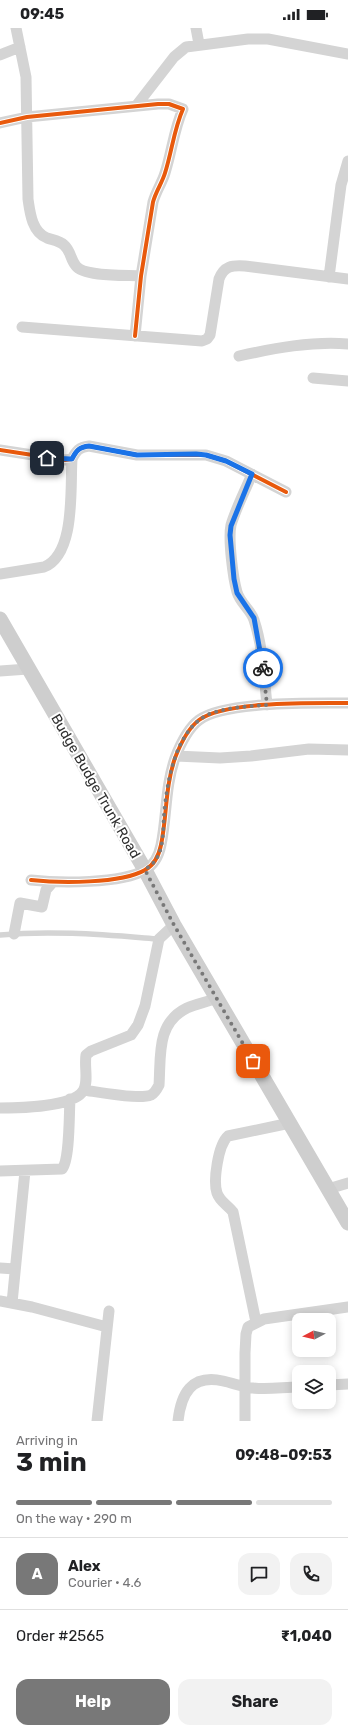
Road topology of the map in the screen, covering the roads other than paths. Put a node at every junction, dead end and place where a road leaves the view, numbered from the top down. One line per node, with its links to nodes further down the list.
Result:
1 (16, 28): 4 (street)
2 (196, 28): 3 (street)
3 (199, 44): 5 (street); 7 (street)
4 (20, 47): 6 (street); 8 (street)
5 (348, 54)
6 (0, 55)
7 (136, 106): 8 (street); 11 (street)
8 (27, 117): 9 (street); 11 (street)
9 (0, 123)
10 (348, 161): 12 (street)
11 (141, 276): 15 (street)
12 (329, 277): 13 (street); 15 (street)
13 (348, 279)
14 (22, 326): 15 (street)
15 (135, 336)
16 (348, 344): 17 (street)
17 (239, 356)
18 (313, 378): 19 (street)
19 (348, 381)
20 (0, 450): 21 (street)
21 (72, 459): 22 (street); 24 (street)
22 (252, 474): 23 (street); 29 (street)
23 (286, 492)
24 (0, 574)
25 (0, 620): 26 (main road, Budge Budge Trunk Road)
26 (28, 669): 27 (street); 32 (main road, Budge Budge Trunk Road)
27 (0, 671)
28 (348, 703): 29 (street)
29 (267, 705): 31 (street)
30 (348, 750): 31 (street)
31 (176, 756): 32 (street)
32 (145, 870): 34 (street); 35 (main road, Budge Budge Trunk Road)
33 (31, 880): 34 (street)
34 (53, 882): 36 (street)
35 (174, 925): 38 (street); 39 (main road, Budge Budge Trunk Road)
36 (14, 934): 37 (lane); 38 (lane)
37 (0, 935)
38 (159, 939): 40 (street)
39 (217, 998): 40 (street); 43 (main road, Budge Budge Trunk Road)
40 (84, 1090): 41 (street)
41 (70, 1099): 42 (street); 45 (street)
42 (0, 1108)
43 (290, 1123): 47 (main road, Budge Budge Trunk Road); 55 (street)
44 (0, 1171): 45 (street)
45 (25, 1171): 50 (street)
46 (348, 1183): 47 (street)
47 (328, 1189): 48 (main road, Budge Budge Trunk Road)
48 (348, 1223)
49 (0, 1268): 50 (street)
50 (15, 1269): 52 (street)
51 (0, 1301): 52 (street)
52 (12, 1303): 56 (street)
53 (348, 1307): 55 (street)
54 (109, 1311): 56 (street)
55 (256, 1322): 60 (street)
56 (107, 1328): 61 (street)
57 (348, 1384): 58 (street)
58 (336, 1385)
59 (292, 1386): 60 (street)
60 (246, 1387): 62 (street); 63 (street)
61 (97, 1421)
62 (178, 1421)
63 (245, 1421)

